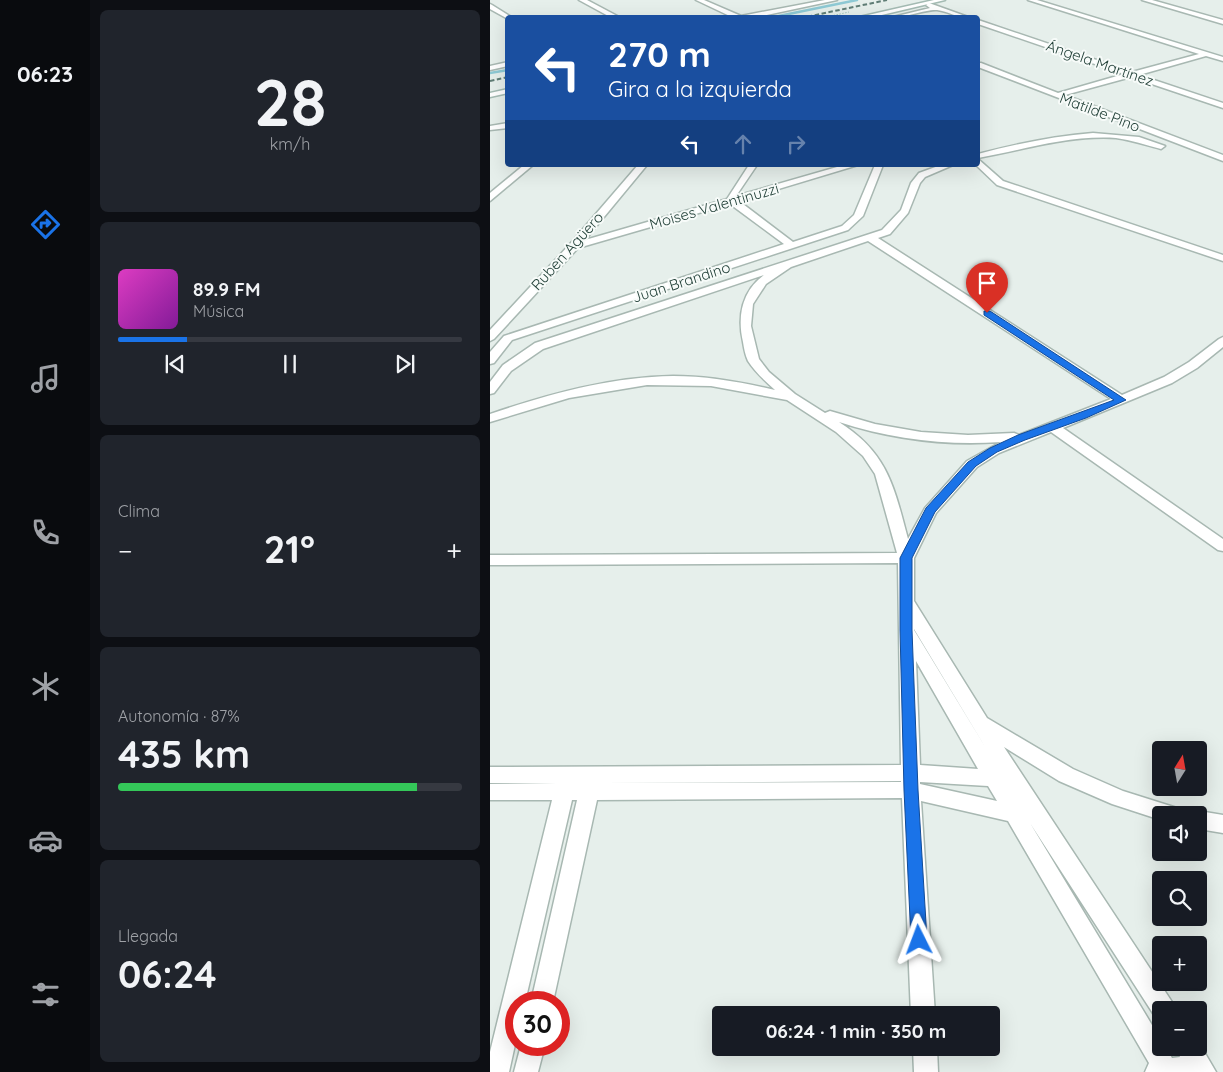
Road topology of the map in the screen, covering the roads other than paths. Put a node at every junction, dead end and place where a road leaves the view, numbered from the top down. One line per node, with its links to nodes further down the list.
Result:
1 (582, 0): 14 (street)
2 (699, 0): 15 (street)
3 (834, 0): 11 (street)
4 (942, 0): 8 (street)
5 (1031, 0): 22 (street)
6 (1145, 0): 19 (street)
7 (776, 4): 11 (street)
8 (925, 4): 10 (street); 17 (street)
9 (490, 6): 13 (street)
10 (937, 8): 12 (street); 18 (street)
11 (770, 12): 16 (street)
12 (946, 14)
13 (505, 15)
14 (612, 15)
15 (733, 15)
16 (755, 15)
17 (872, 15)
18 (906, 15)
19 (1223, 22)
20 (980, 23): 27 (street, Ángela Martínez)
21 (1223, 49): 22 (street)
22 (1206, 54): 23 (street); 27 (street)
23 (1223, 59)
24 (505, 65): 26 (street)
25 (980, 66): 30 (street, Matilde Pino)
26 (490, 68)
27 (1134, 75): 30 (street); 31 (street, Ángela Martínez)
28 (505, 92): 29 (street)
29 (490, 95)
30 (1058, 95): 36 (street, Matilde Pino)
31 (1223, 106)
32 (505, 125): 33 (street)
33 (490, 128)
34 (1170, 149): 35 (street)
35 (980, 156)
36 (1223, 158)
37 (980, 164): 49 (street)
38 (527, 167): 44 (street)
39 (641, 167): 47 (street, Ruben Agüero)
40 (752, 167): 45 (street)
41 (847, 167): 45 (street, Moises Valentinuzzi)
42 (879, 167): 48 (street, Juan Brandino)
43 (944, 167): 46 (street)
44 (490, 198)
45 (732, 201): 47 (street, Moises Valentinuzzi); 48 (street)
46 (870, 237): 50 (street); 56 (street)
47 (574, 246): 51 (street, Ruben Agüero)
48 (793, 246): 53 (street, Juan Brandino)
49 (1223, 258)
50 (788, 264): 54 (street); 55 (street)
51 (490, 337)
52 (1223, 341): 56 (street)
53 (492, 355)
54 (490, 390)
55 (791, 397): 57 (street); 58 (street)
56 (1121, 400): 59 (street)
57 (807, 407): 60 (street); 62 (street)
58 (490, 418)
59 (1053, 427): 60 (street); 61 (street)
60 (1028, 435): 62 (street)
61 (1223, 546)
62 (906, 558): 63 (street); 64 (street)
63 (490, 560)
64 (906, 600): 65 (street); 67 (street)
65 (906, 630): 66 (street); 71 (street)
66 (950, 705): 67 (street); 69 (street)
67 (980, 723): 70 (street); 75 (street)
68 (490, 775): 72 (street)
69 (993, 778): 70 (street); 71 (street); 76 (street)
70 (1014, 779): 77 (street)
71 (911, 782): 73 (street); 76 (street); 82 (street)
72 (566, 783): 73 (street); 74 (street); 86 (street)
73 (591, 783): 80 (street)
74 (490, 792)
75 (1152, 808)
76 (1015, 814): 77 (street); 89 (street)
77 (1037, 814): 81 (street)
78 (1207, 821): 79 (street)
79 (1223, 824)
80 (544, 991)
81 (1158, 1001)
82 (923, 1006)
83 (530, 1056): 87 (street)
84 (925, 1056): 88 (street)
85 (1197, 1062): 89 (street)
86 (496, 1072)
87 (526, 1072)
88 (926, 1072)
89 (1163, 1072)

